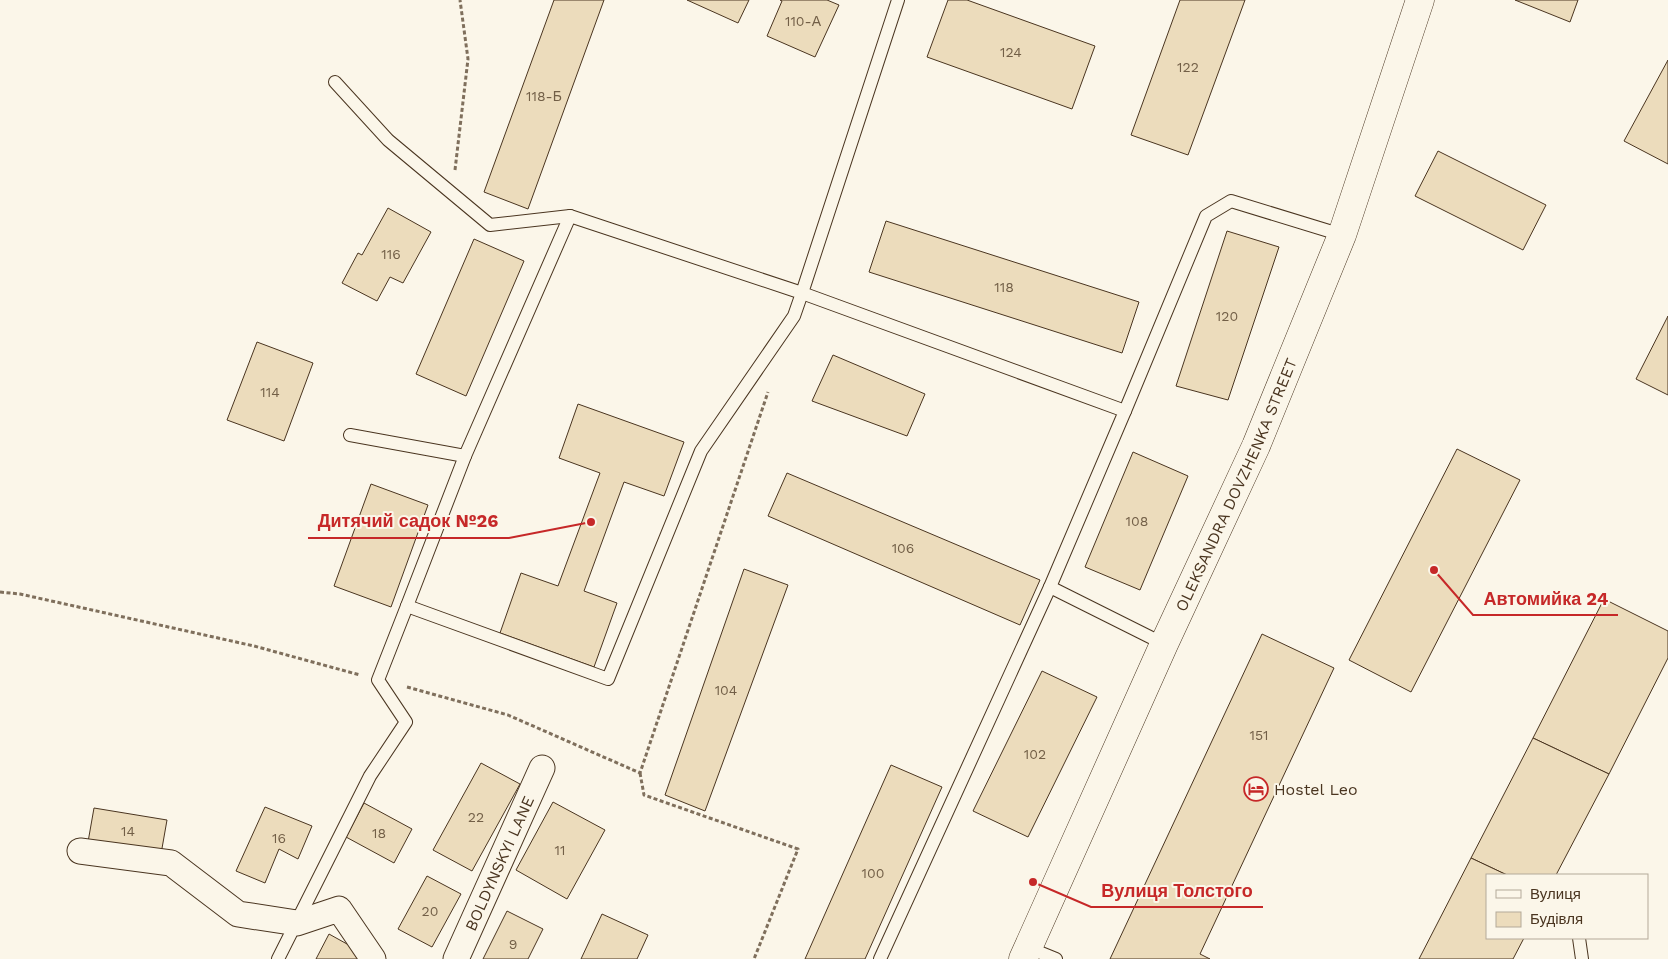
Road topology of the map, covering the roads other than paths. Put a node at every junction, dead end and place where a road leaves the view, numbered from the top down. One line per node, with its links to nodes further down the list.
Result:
1 (898, 0): 6 (lane)
2 (1420, 0): 5 (main road, OLEKSANDRA DOVZHENKA STREET)
3 (335, 82): 4 (lane)
4 (570, 216): 6 (lane); 9 (lane)
5 (1342, 235): 7 (lane); 12 (main road, OLEKSANDRA DOVZHENKA STREET)
6 (802, 293): 7 (lane); 11 (lane)
7 (1125, 411): 10 (lane)
8 (350, 435): 9 (lane)
9 (465, 456): 11 (lane)
10 (1050, 587): 12 (lane); 21 (lane)
11 (407, 606): 15 (lane)
12 (1164, 644): 17 (main road, OLEKSANDRA DOVZHENKA STREET)
13 (542, 768): 20 (street, BOLDYNSKYI LANE)
14 (80, 851): 15 (street)
15 (297, 923): 18 (lane); 19 (street)
16 (1579, 939): 23 (lane)
17 (1026, 953): 22 (lane)
18 (278, 959)
19 (373, 959)
20 (456, 959)
21 (880, 959)
22 (1056, 959)
23 (1582, 959)

